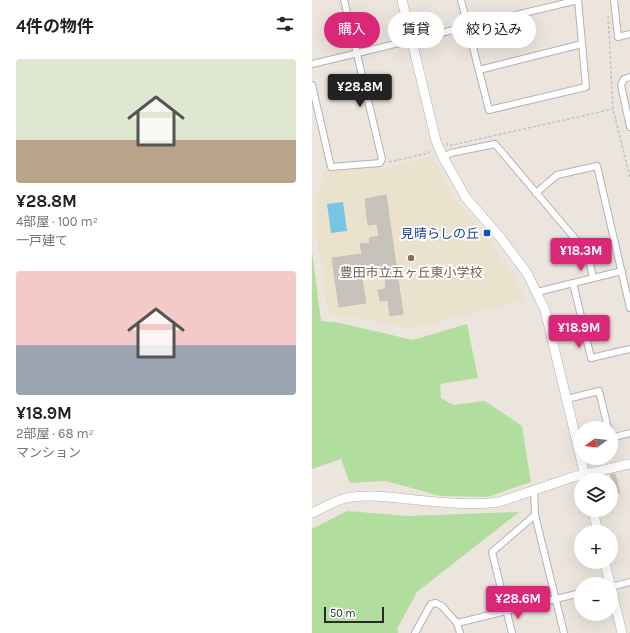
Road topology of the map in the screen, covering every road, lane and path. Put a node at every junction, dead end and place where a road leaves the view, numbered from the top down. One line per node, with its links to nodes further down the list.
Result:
1 (344, 0): 14 (street)
2 (402, 0): 6 (street)
3 (461, 0): 7 (street)
4 (578, 0): 8 (street); 10 (street)
5 (614, 0): 9 (street)
6 (405, 12)
7 (464, 12)
8 (529, 12)
9 (630, 34)
10 (582, 44): 16 (street); 16 (street)
11 (388, 46): 14 (street)
12 (413, 48): 21 (street)
13 (473, 48): 16 (street)
14 (357, 53): 15 (street); 23 (street)
15 (312, 64)
16 (479, 70)
17 (630, 77): 20 (street)
18 (312, 85): 23 (street)
19 (614, 109): 21 (path)
20 (630, 124)
21 (436, 141): 22 (street); 23 (path)
22 (442, 157): 24 (street); 28 (street)
23 (382, 159)
24 (536, 193): 25 (street); 26 (street)
25 (622, 271): 26 (street); 29 (street)
26 (593, 278): 27 (street)
27 (573, 283): 28 (street); 30 (street)
28 (536, 292): 31 (street)
29 (630, 308)
30 (630, 349)
31 (567, 399): 32 (street); 36 (street)
32 (606, 421)
33 (630, 433): 34 (street)
34 (618, 436)
35 (630, 464): 37 (street)
36 (584, 473)
37 (599, 473)
38 (574, 480): 39 (street)
39 (534, 489): 40 (street); 41 (street)
40 (312, 513)
41 (535, 515): 45 (street); 46 (street)
42 (630, 582): 43 (street)
43 (618, 585)
44 (574, 595): 45 (street)
45 (556, 599): 46 (street); 52 (street)
46 (506, 611): 48 (street); 51 (street)
47 (618, 616): 53 (street)
48 (457, 623): 49 (street); 50 (street)
49 (415, 633)
50 (460, 633)
51 (512, 633)
52 (564, 633)
53 (622, 633)

